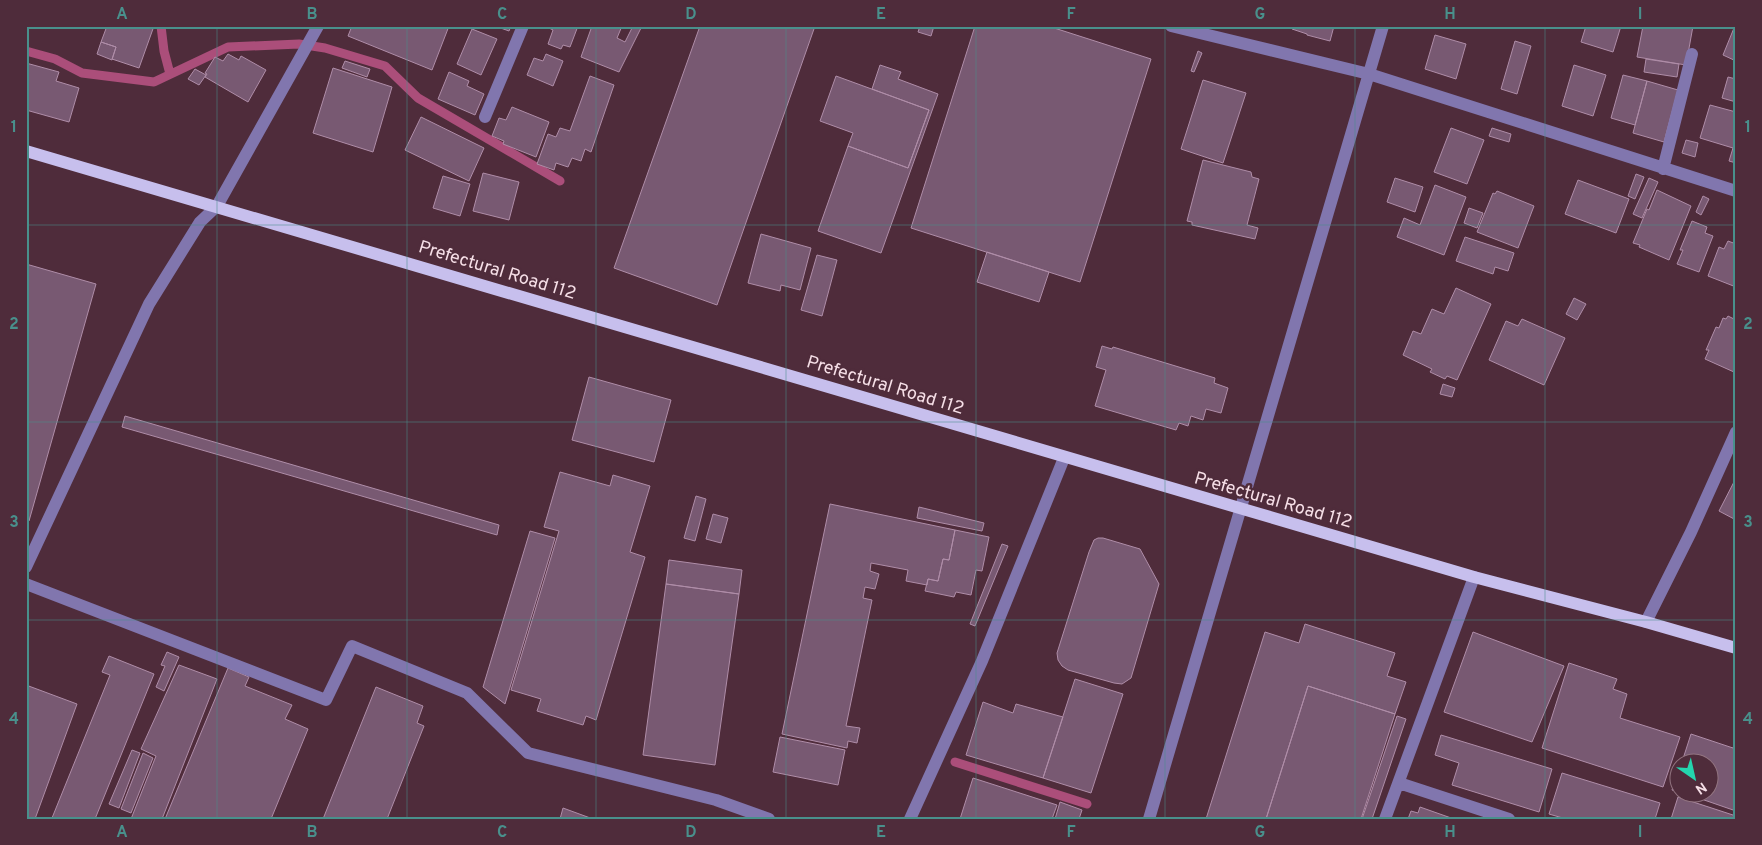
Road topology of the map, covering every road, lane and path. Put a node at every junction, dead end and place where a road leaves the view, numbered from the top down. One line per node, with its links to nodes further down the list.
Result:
1 (318, 26): 11 (street)
2 (523, 26): 7 (street)
3 (1172, 26): 6 (street)
4 (1383, 26): 6 (street)
5 (1692, 54): 9 (street)
6 (1369, 74): 9 (street); 14 (street)
7 (485, 118)
8 (26, 151): 11 (main road, Prefectural Road 112)
9 (1663, 169): 10 (street)
10 (1736, 191)
11 (217, 206): 13 (main road, Prefectural Road 112); 15 (street)
12 (1736, 432): 18 (street)
13 (1064, 458): 14 (main road, Prefectural Road 112); 22 (street)
14 (1241, 510): 16 (main road, Prefectural Road 112); 23 (street)
15 (26, 567)
16 (1474, 577): 18 (main road, Prefectural Road 112); 20 (street)
17 (26, 584): 21 (street)
18 (1646, 622): 19 (main road, Prefectural Road 112)
19 (1736, 648)
20 (1399, 783): 24 (street); 25 (street)
21 (769, 819)
22 (910, 819)
23 (1150, 819)
24 (1385, 819)
25 (1509, 819)

